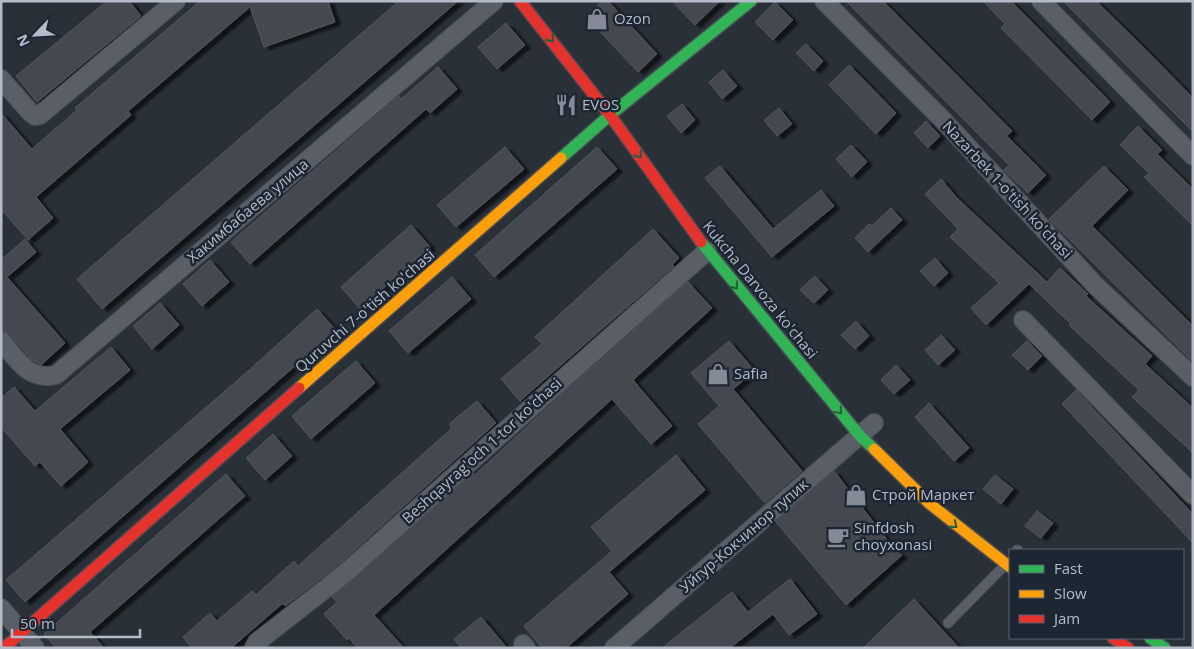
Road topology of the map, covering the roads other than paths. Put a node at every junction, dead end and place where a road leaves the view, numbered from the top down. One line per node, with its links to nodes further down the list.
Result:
1 (494, 1): 12 (street, Хакимбабаева улица)
2 (520, 1): 8 (street, Kukcha Darvoza ko'chasi, one-way to 8)
3 (751, 1): 8 (street, Quruvchi 7-o'tish ko'chasi)
4 (824, 1): 13 (street, Nazarbek 1-o'tish ko'chasi)
5 (1041, 1): 9 (street)
6 (165, 5): 7 (street)
7 (1, 79)
8 (610, 115): 10 (street, Kukcha Darvoza ko'chasi, one-way to 10); 21 (street, Quruvchi 7-o'tish ko'chasi)
9 (1193, 156)
10 (707, 251): 15 (street, Kukcha Darvoza ko'chasi, one-way to 15); 26 (street, Beshqayrag'och 1-tor ko'chasi)
11 (1023, 320): 16 (street)
12 (1, 341)
13 (1193, 377)
14 (874, 423): 15 (street, Уйгур-Кокчинор тупик)
15 (860, 436): 17 (street, Kukcha Darvoza ko'chasi, one-way to 17); 27 (street, Уйгур-Кокчинор тупик)
16 (1193, 495)
17 (1009, 553)
18 (1009, 559): 20 (lane)
19 (1, 608): 21 (street)
20 (948, 623)
21 (22, 632): 24 (street, Quruvchi 7-o'tish ko'chasi); 25 (street)
22 (1114, 639): 28 (street)
23 (1152, 639): 29 (street)
24 (4, 648)
25 (35, 648)
26 (254, 648)
27 (614, 648)
28 (1128, 648)
29 (1165, 648)

